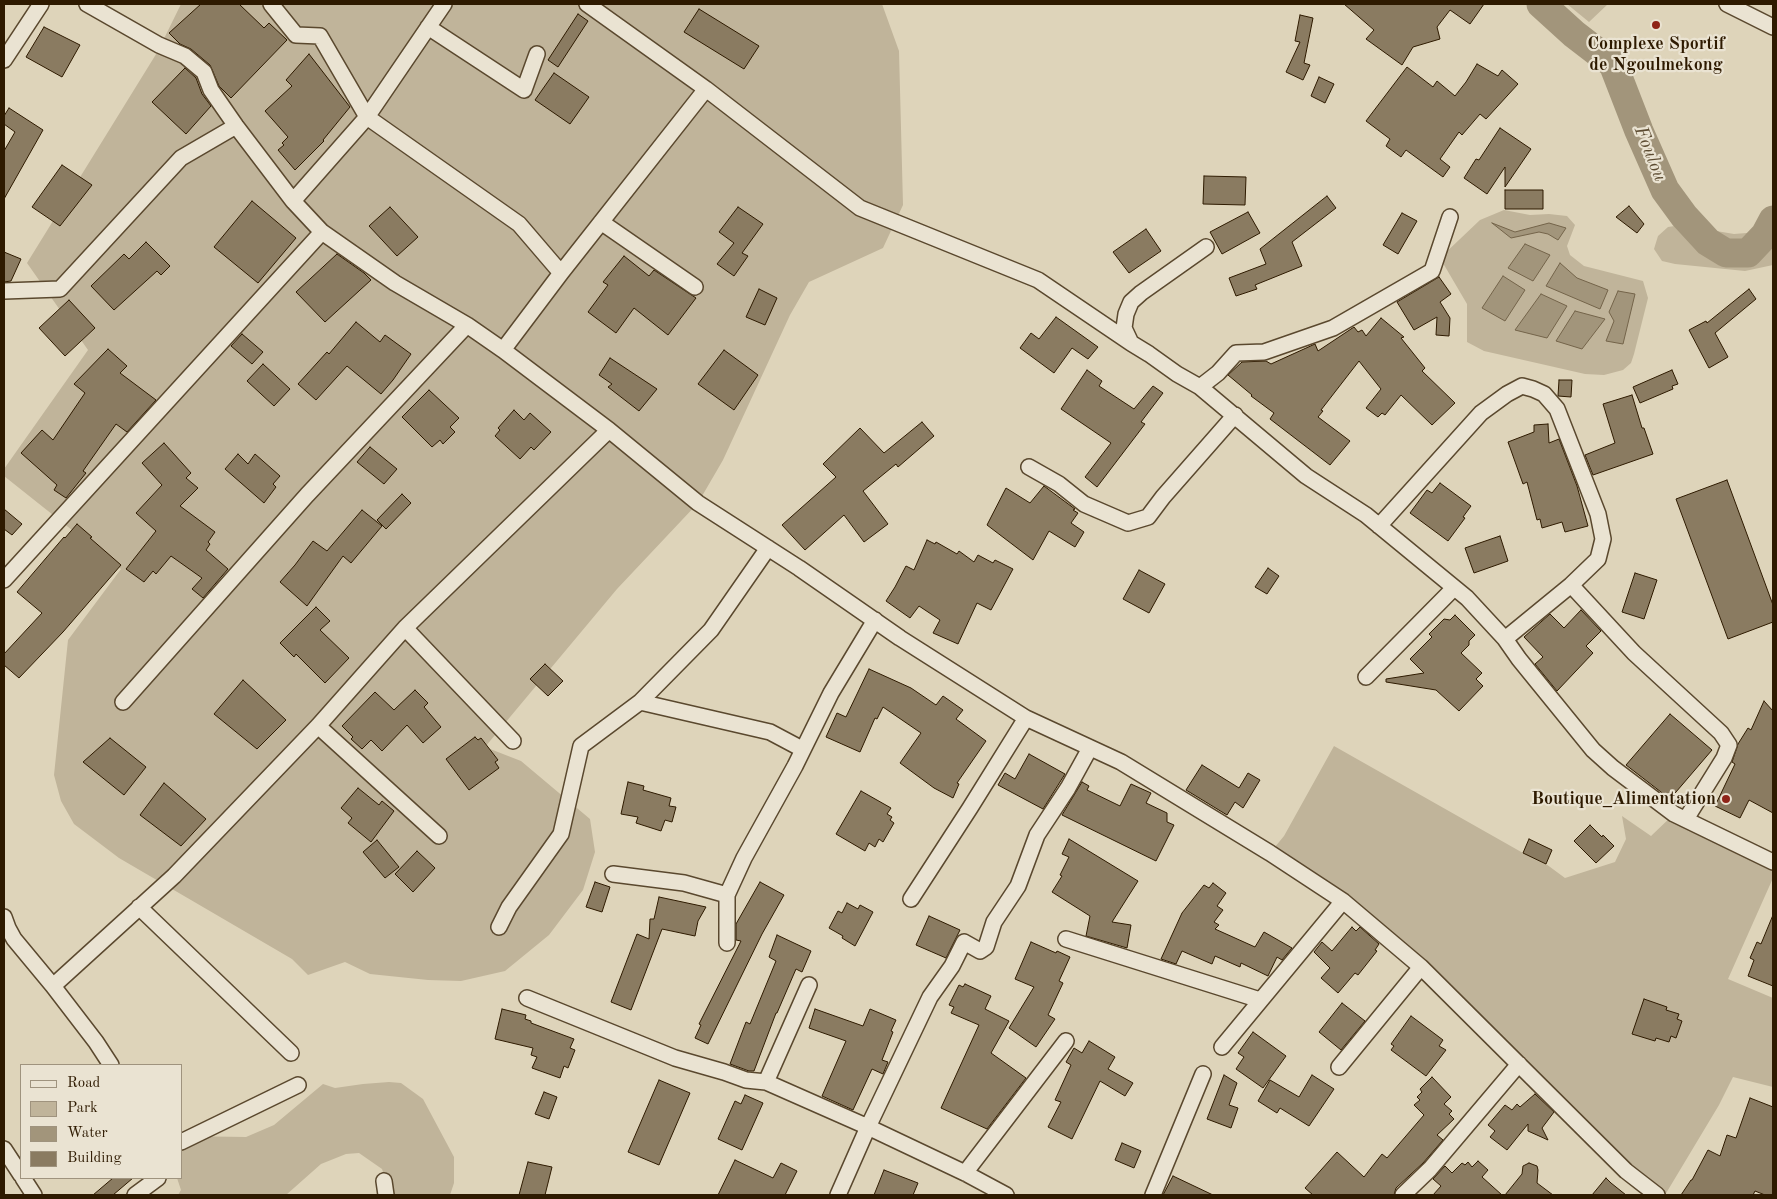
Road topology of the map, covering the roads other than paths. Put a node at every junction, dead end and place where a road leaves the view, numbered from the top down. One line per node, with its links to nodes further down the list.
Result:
1 (41, 4): 10 (street)
2 (87, 4): 13 (street)
3 (271, 4): 12 (street)
4 (444, 4): 7 (street)
5 (587, 4): 11 (street)
6 (1727, 4): 8 (street)
7 (428, 27): 9 (street); 12 (street)
8 (1773, 27)
9 (537, 54)
10 (4, 60)
11 (706, 89): 16 (street); 23 (street)
12 (367, 117): 14 (street); 19 (street)
13 (236, 126): 14 (street); 21 (street)
14 (293, 201): 17 (street)
15 (1450, 217): 25 (street)
16 (601, 222): 19 (street); 20 (street)
17 (322, 232): 22 (street); 31 (street)
18 (1206, 247): 23 (street)
19 (561, 272): 24 (street)
20 (695, 287)
21 (4, 291)
22 (467, 325): 24 (street); 38 (street)
23 (1131, 342): 25 (street)
24 (503, 350): 27 (street)
25 (1200, 387): 26 (street)
26 (1235, 415): 28 (street); 29 (street)
27 (609, 430): 30 (street); 35 (street)
28 (1029, 467)
29 (1379, 526): 32 (street); 33 (street)
30 (768, 548): 34 (street); 39 (street)
31 (4, 580)
32 (1572, 585): 36 (street); 45 (street)
33 (1454, 588): 36 (street); 37 (street)
34 (874, 620): 40 (street); 44 (street)
35 (405, 628): 41 (street); 42 (street)
36 (1505, 639): 45 (street)
37 (1366, 678)
38 (122, 702)
39 (640, 702): 44 (street); 54 (street)
40 (1026, 718): 43 (street); 50 (street)
41 (318, 726): 46 (street); 52 (street)
42 (513, 741)
43 (1090, 748): 51 (street); 71 (street)
44 (802, 749): 49 (street)
45 (1686, 819): 47 (street)
46 (438, 836)
47 (1773, 862)
48 (613, 874): 49 (street)
49 (727, 895): 56 (street)
50 (911, 898)
51 (1343, 901): 57 (street); 61 (street)
52 (140, 907): 59 (street); 64 (street)
53 (4, 916): 59 (street)
54 (499, 927)
55 (1066, 939): 61 (street)
56 (727, 943)
57 (1421, 967): 66 (street); 67 (street)
58 (809, 985): 69 (street)
59 (53, 986): 65 (street)
60 (527, 998): 69 (street)
61 (1260, 1000): 63 (street)
62 (1066, 1041): 74 (street)
63 (1222, 1047)
64 (291, 1053)
65 (110, 1064)
66 (1519, 1064): 83 (street); 84 (street)
67 (1339, 1067)
68 (1203, 1074): 82 (street)
69 (766, 1082): 71 (street)
70 (298, 1085): 72 (street)
71 (868, 1127): 74 (street); 80 (street)
72 (182, 1142)
73 (4, 1149): 75 (street)
74 (965, 1173): 81 (street)
75 (20, 1174)
76 (23, 1179): 78 (street)
77 (157, 1179): 79 (street)
78 (34, 1195)
79 (136, 1195)
80 (838, 1195)
81 (1006, 1195)
82 (1153, 1195)
83 (1403, 1195)
84 (1657, 1195)

